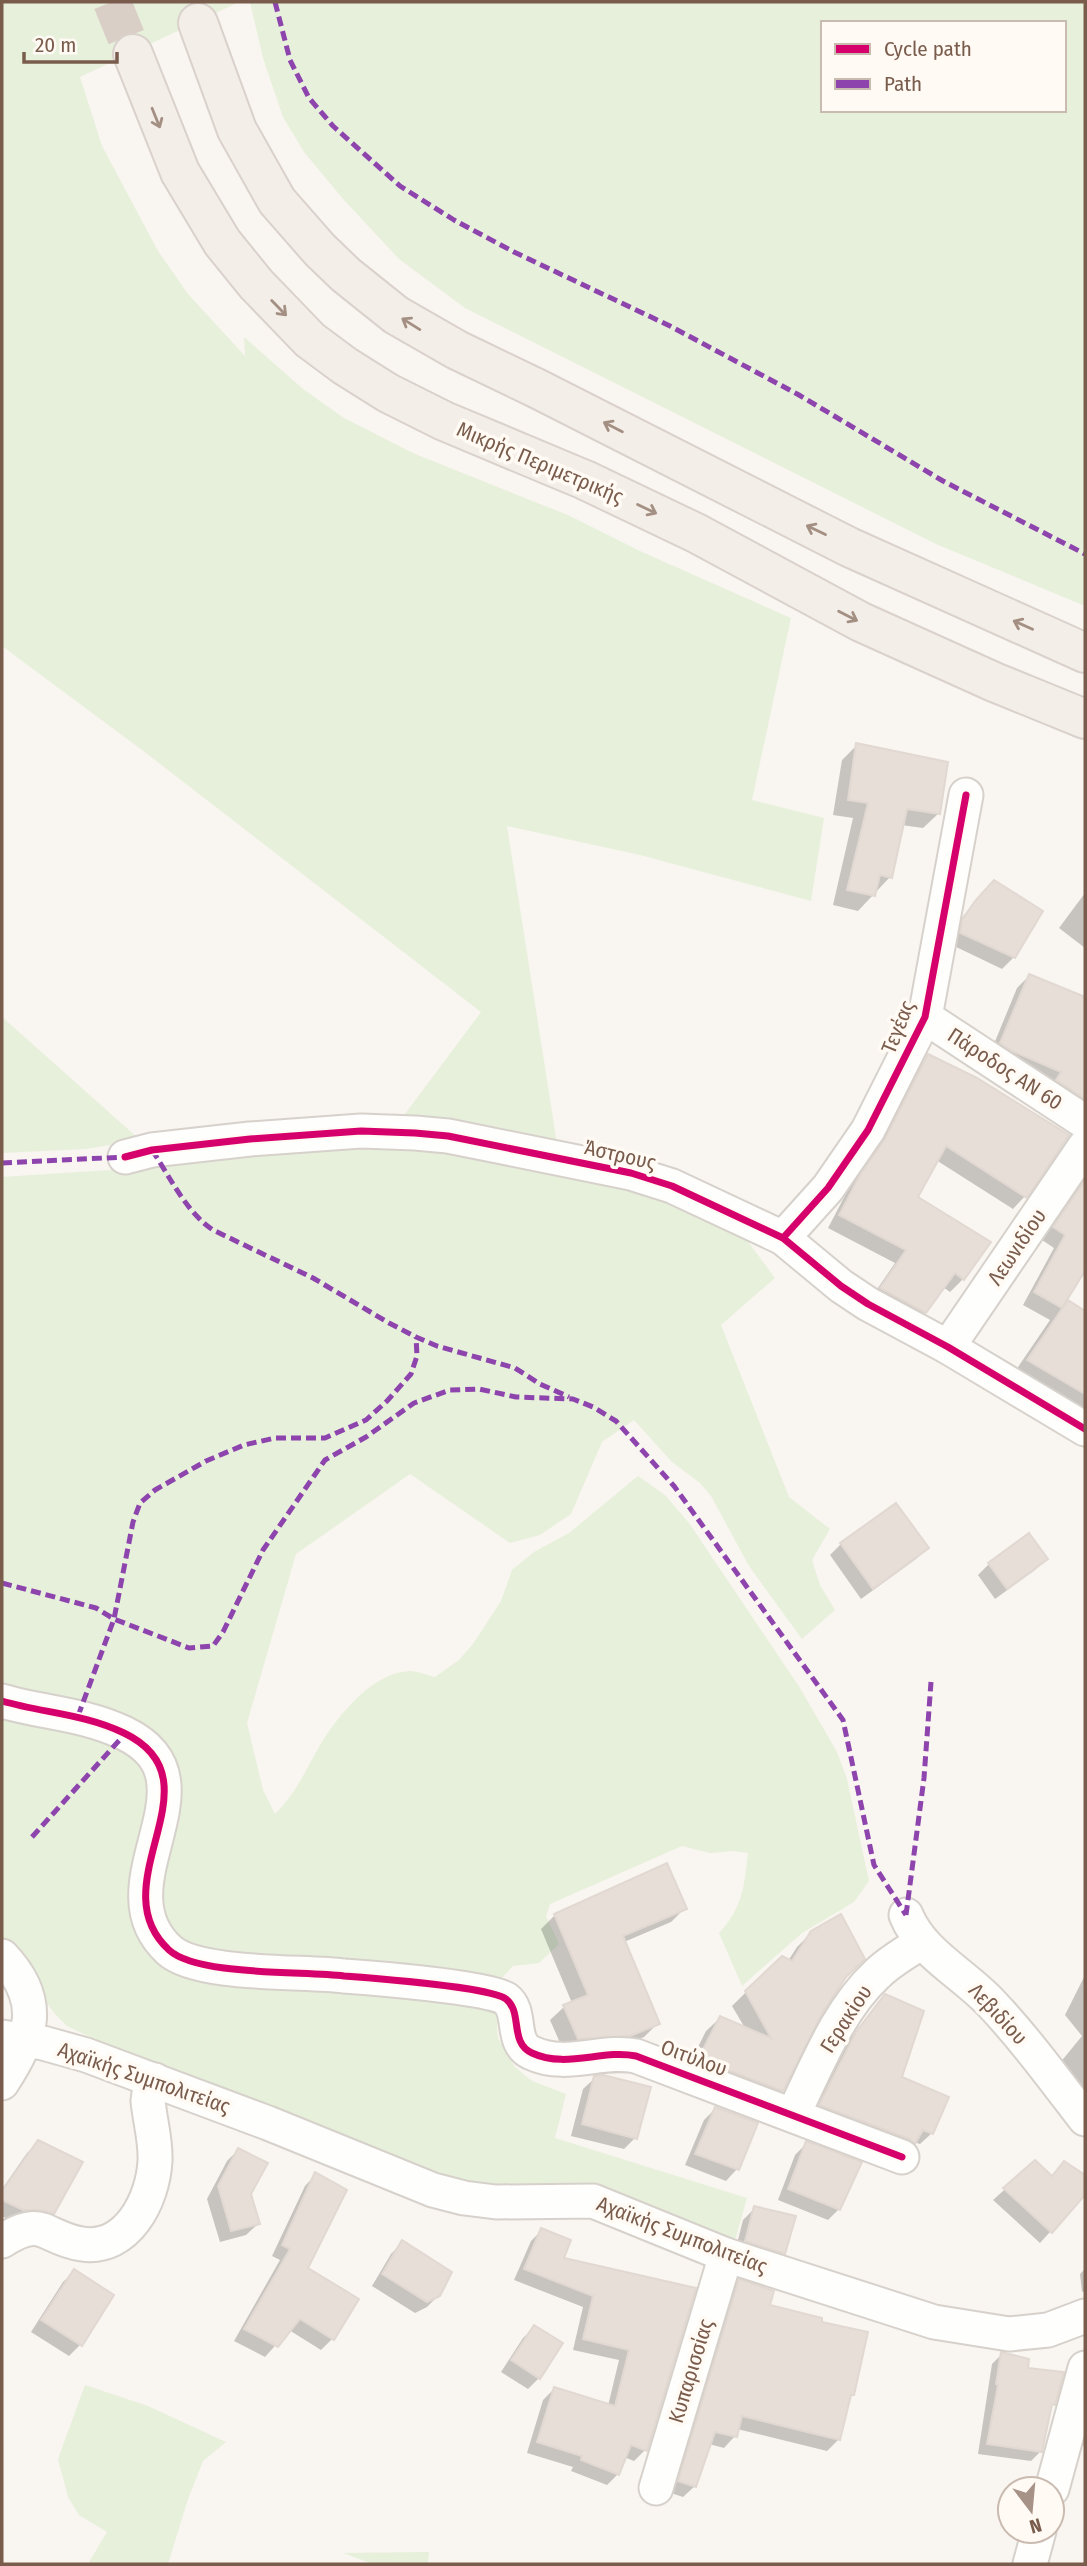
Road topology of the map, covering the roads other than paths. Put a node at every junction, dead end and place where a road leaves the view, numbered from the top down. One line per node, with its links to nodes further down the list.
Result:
1 (198, 23): 3 (main road, one-way to 1)
2 (133, 54): 4 (main road, Μικρής Περιμετρικής, one-way to 4)
3 (1085, 653)
4 (1085, 719)
5 (966, 795): 6 (street, Τεγέας)
6 (925, 1017): 7 (street, Πάροδος ΑΝ 60); 10 (street, Τεγέας)
7 (1085, 1122)
8 (1085, 1146): 11 (street, Λεωνιδίου)
9 (125, 1157): 10 (street, Άστρους)
10 (783, 1238): 11 (street, Άστρους)
11 (948, 1347): 12 (street, Άστρους)
12 (1085, 1429)
13 (2, 1701): 19 (street, Οιτύλου)
14 (914, 1928): 19 (street, Γερακίου); 20 (street, Λεβιδίου)
15 (2, 1956): 16 (street)
16 (14, 2039): 17 (street, Αχαϊκής Συμπολιτείας); 18 (street)
17 (155, 2080): 22 (street); 23 (street, Αχαϊκής Συμπολιτείας)
18 (2, 2083)
19 (793, 2115): 21 (street, Οιτύλου)
20 (1085, 2119)
21 (902, 2157)
22 (2, 2242)
23 (726, 2255): 24 (street, Αχαϊκής Συμπολιτείας); 27 (street, Κυπαρισσίας)
24 (1084, 2322)
25 (1085, 2368): 26 (street)
26 (1056, 2475)
27 (656, 2488)
28 (1035, 2545): 29 (street)
29 (1030, 2564)

